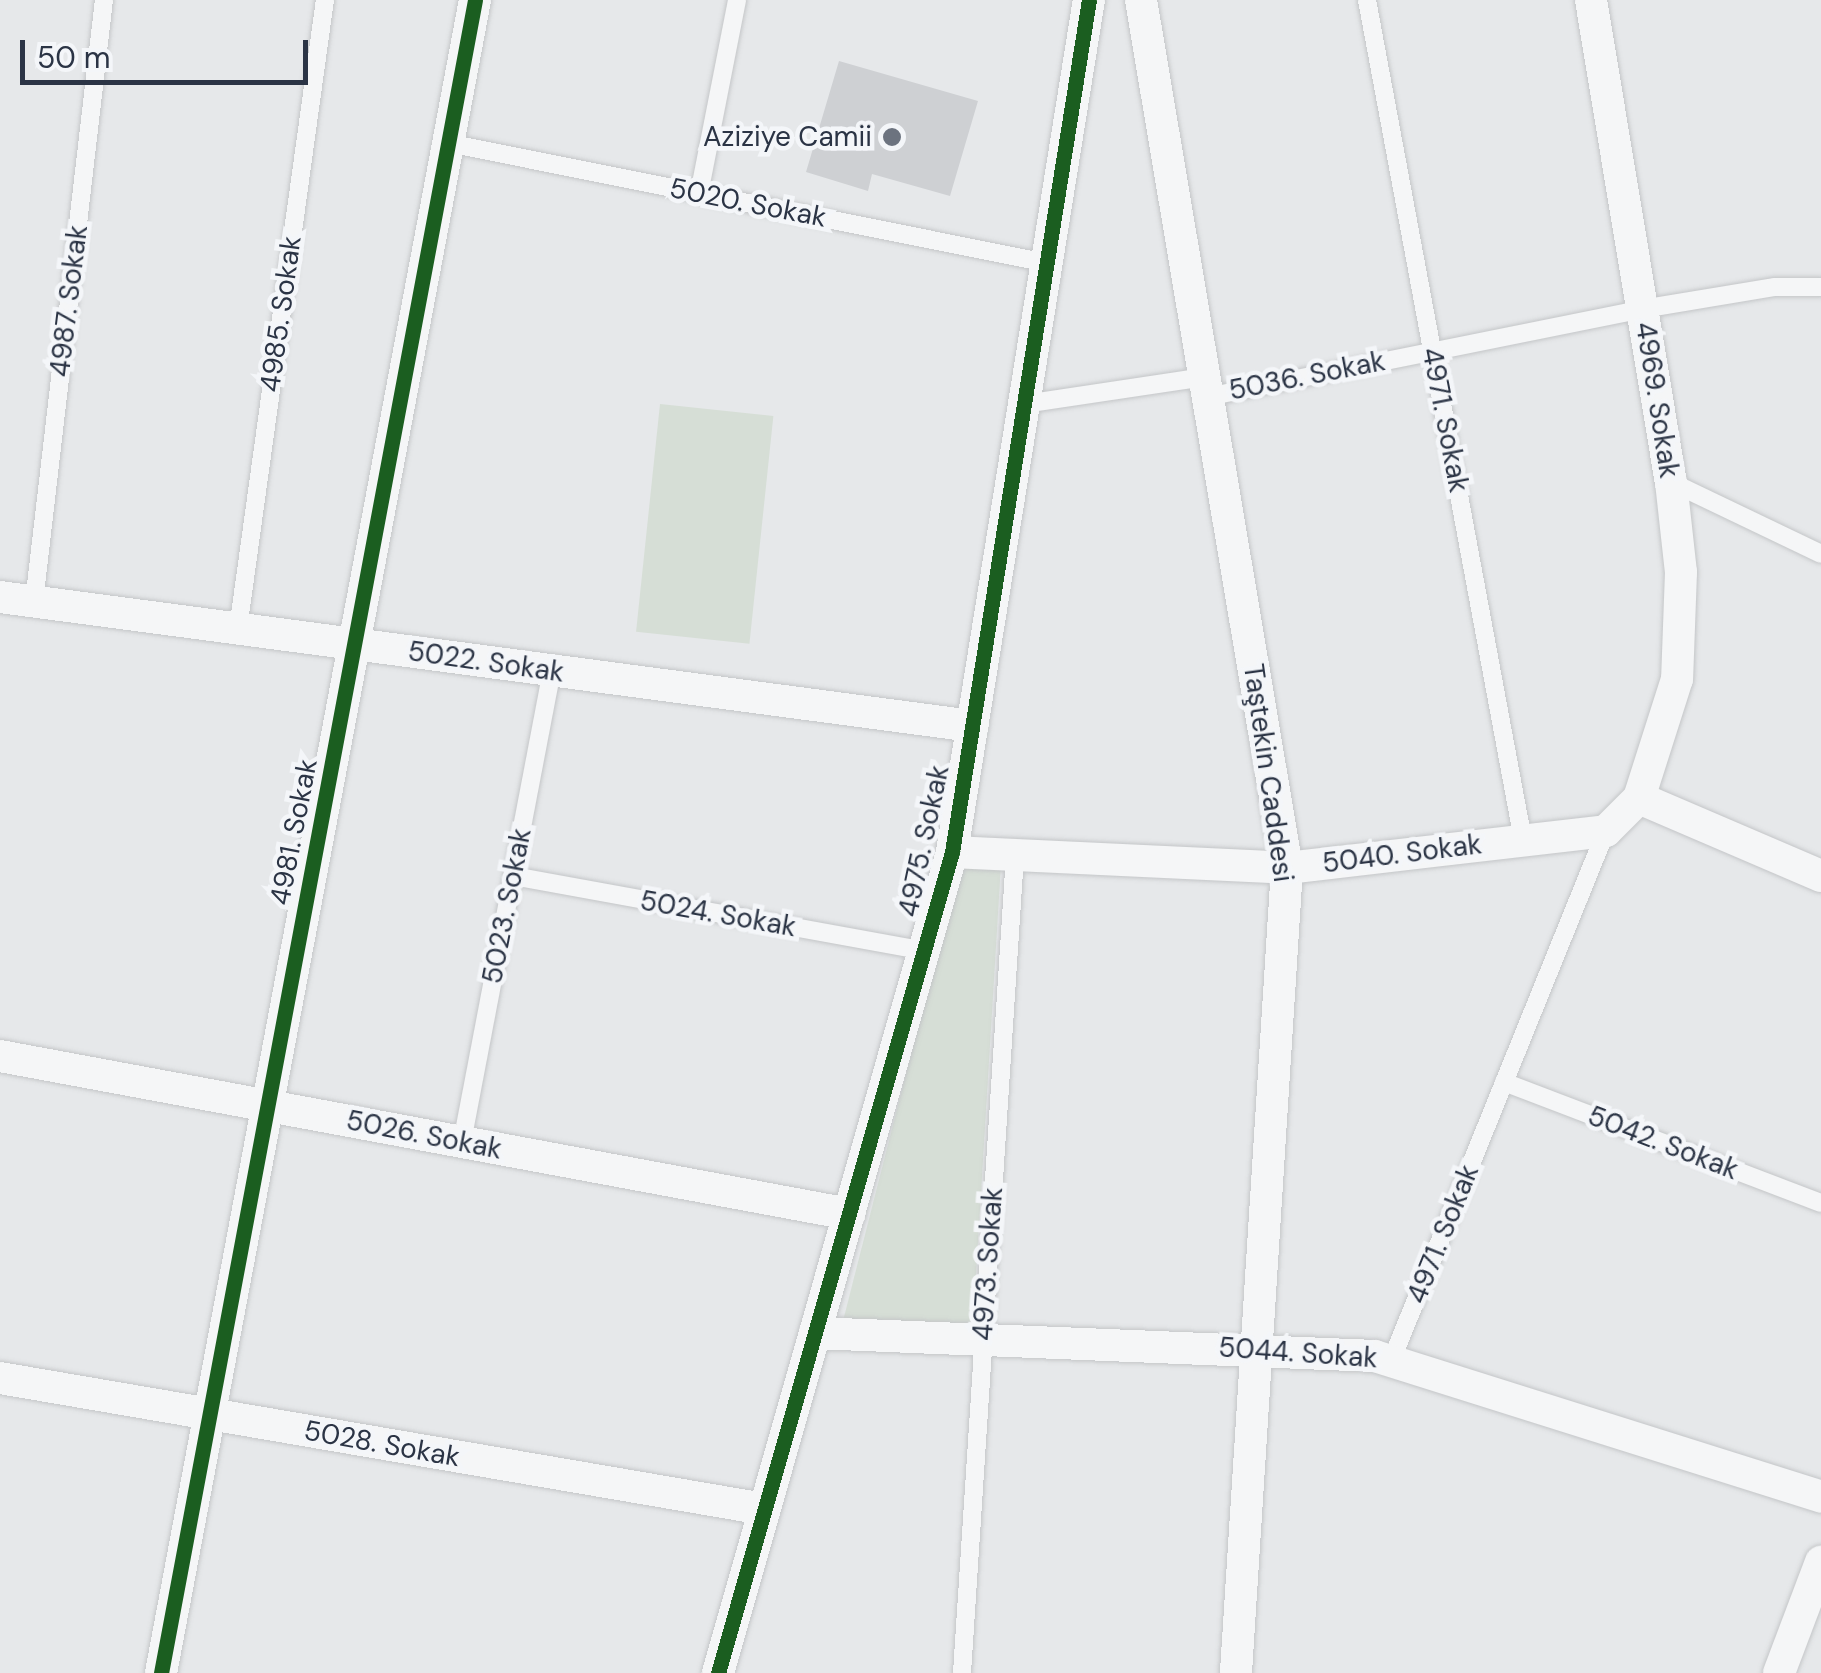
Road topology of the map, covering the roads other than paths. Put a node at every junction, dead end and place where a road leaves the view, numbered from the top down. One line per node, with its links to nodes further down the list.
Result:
1 (104, 0): 20 (lane, 4987. Sokak)
2 (325, 0): 21 (lane, 4985. Sokak)
3 (475, 0): 9 (street, 4981. Sokak)
4 (737, 0): 10 (lane)
5 (1089, 0): 11 (street, 4975. Sokak)
6 (1141, 0): 15 (street, Taştekin Caddesi)
7 (1367, 0): 14 (lane, 4971. Sokak)
8 (1591, 0): 13 (street, 4969. Sokak)
9 (448, 143): 10 (lane, 5020. Sokak); 22 (street, 4981. Sokak)
10 (699, 194): 11 (lane, 5020. Sokak)
11 (1047, 263): 16 (street, 4975. Sokak)
12 (1821, 287): 13 (lane, 5036. Sokak)
13 (1642, 309): 14 (lane, 5036. Sokak); 17 (street, 4969. Sokak)
14 (1432, 351): 15 (lane, 5036. Sokak); 27 (lane, 4971. Sokak)
15 (1206, 386): 16 (lane, 5036. Sokak); 30 (street, Taştekin Caddesi)
16 (1024, 404): 24 (street, 4975. Sokak)
17 (1671, 482): 18 (lane); 25 (street, 4969. Sokak)
18 (1821, 554)
19 (0, 598): 20 (street, 5022. Sokak)
20 (34, 602): 21 (street, 5022. Sokak)
21 (238, 629): 22 (street, 5022. Sokak)
22 (354, 644): 23 (street, 5022. Sokak); 36 (street, 4981. Sokak)
23 (552, 670): 24 (street, 5022. Sokak); 31 (lane, 5023. Sokak)
24 (972, 726): 28 (street, 4975. Sokak)
25 (1639, 798): 26 (street); 32 (street)
26 (1606, 831): 27 (street, 5040. Sokak); 35 (lane, 4971. Sokak)
27 (1524, 840): 30 (street, 5040. Sokak)
28 (952, 852): 29 (street, 5040. Sokak); 33 (street, 4975. Sokak)
29 (1015, 855): 30 (street, 5040. Sokak); 41 (lane, 4973. Sokak)
30 (1287, 868): 42 (street, Taştekin Caddesi)
31 (512, 876): 33 (lane, 5024. Sokak); 37 (lane, 5023. Sokak)
32 (1821, 876)
33 (924, 952): 39 (street, 4975. Sokak)
34 (0, 1056): 36 (street, 5026. Sokak)
35 (1504, 1082): 38 (lane, 5042. Sokak); 43 (lane, 4971. Sokak)
36 (268, 1106): 37 (street, 5026. Sokak); 45 (street, 4981. Sokak)
37 (462, 1142): 39 (street, 5026. Sokak)
38 (1821, 1203)
39 (849, 1214): 40 (street, 4975. Sokak)
40 (815, 1333): 41 (street, 5044. Sokak); 47 (street, 4975. Sokak)
41 (984, 1339): 42 (street, 5044. Sokak); 51 (lane, 4973. Sokak)
42 (1257, 1349): 43 (street, 5044. Sokak); 52 (street, Taştekin Caddesi)
43 (1392, 1360): 46 (street, 5044. Sokak)
44 (0, 1378): 45 (street, 5028. Sokak)
45 (210, 1414): 47 (street, 5028. Sokak); 49 (street, 4981. Sokak)
46 (1821, 1497)
47 (764, 1509): 50 (street, 4975. Sokak)
48 (1821, 1562): 53 (street)
49 (161, 1673)
50 (718, 1673)
51 (962, 1673)
52 (1236, 1673)
53 (1779, 1673)

